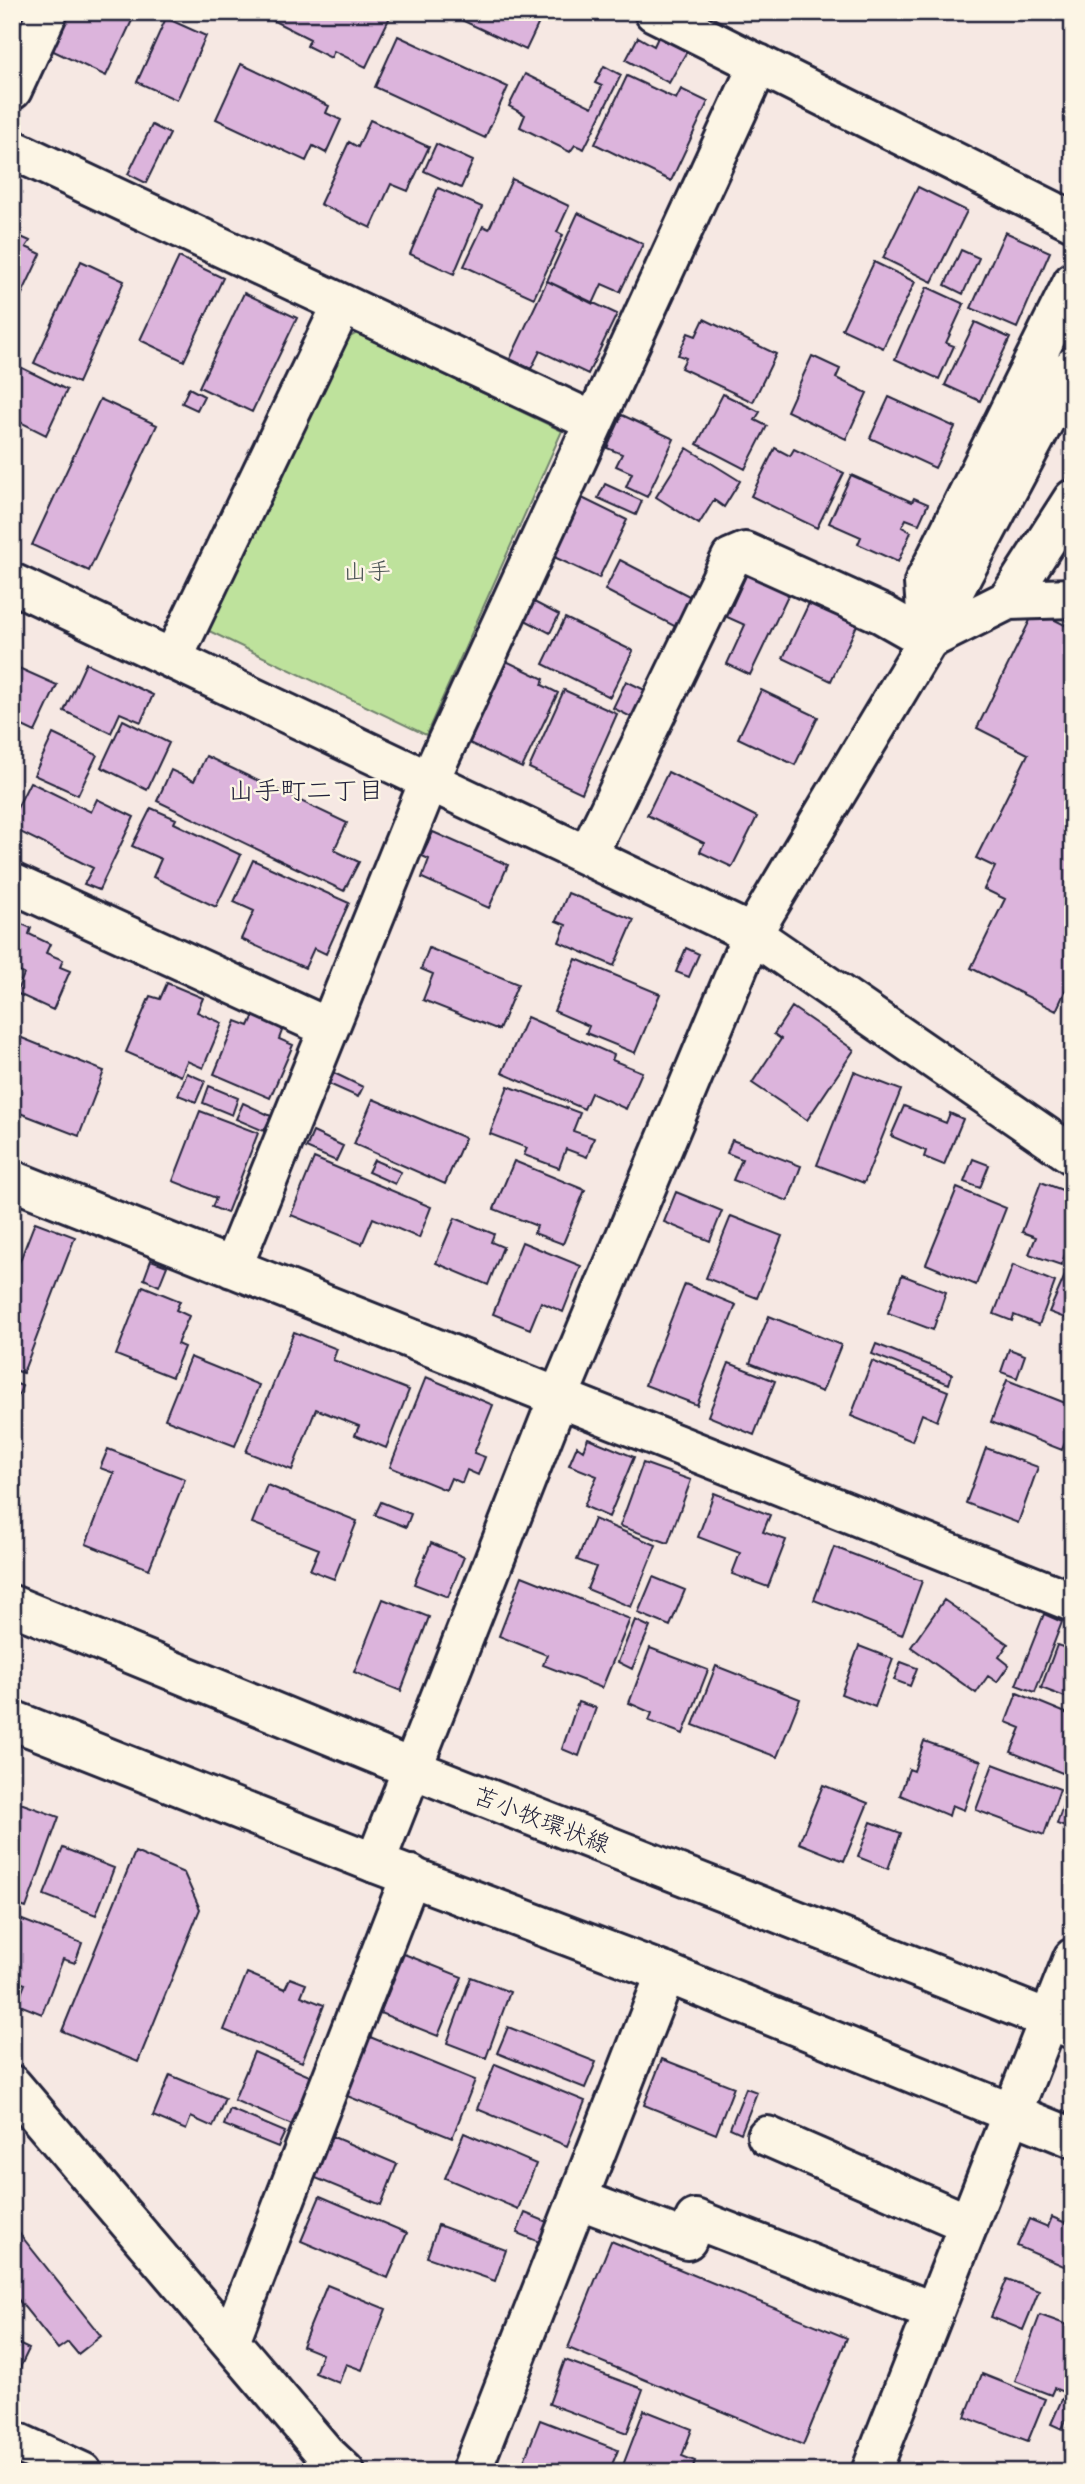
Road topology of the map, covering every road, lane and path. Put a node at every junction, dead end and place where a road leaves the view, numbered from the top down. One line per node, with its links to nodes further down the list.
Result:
1 (48, 12): 4 (street)
2 (654, 12): 3 (street)
3 (759, 64): 6 (street); 10 (street)
4 (12, 90)
5 (12, 149): 8 (street)
6 (1073, 221)
7 (1073, 282): 15 (street)
8 (342, 305): 10 (street); 16 (street)
9 (1073, 367): 15 (street)
10 (592, 421): 17 (street)
11 (1073, 499): 14 (street)
12 (12, 583): 16 (street)
13 (1073, 598): 14 (street)
14 (1008, 600): 15 (street)
15 (928, 640): 18 (street); 20 (street)
16 (173, 658): 17 (street)
17 (429, 779): 18 (street); 21 (street)
18 (588, 854): 20 (street)
19 (12, 883): 21 (street)
20 (752, 934): 22 (street); 25 (street)
21 (329, 1028): 24 (street)
22 (1073, 1155)
23 (12, 1180): 24 (street)
24 (232, 1268): 25 (street)
25 (559, 1396): 26 (street); 29 (street)
26 (1073, 1602)
27 (12, 1605): 29 (street, 苫小牧環状線)
28 (12, 1720): 30 (street)
29 (413, 1769): 30 (street); 34 (street, 苫小牧環状線)
30 (375, 1863): 31 (street)
31 (411, 1875): 33 (street); 42 (street)
32 (1073, 1958): 34 (street)
33 (666, 1973): 36 (street); 39 (street)
34 (1061, 2024): 36 (street)
35 (14, 2091): 42 (street)
36 (1013, 2114): 38 (street); 40 (street)
37 (767, 2136): 40 (street)
38 (1073, 2138)
39 (578, 2199): 41 (street); 46 (street)
40 (969, 2224): 41 (street)
41 (934, 2312): 47 (street)
42 (230, 2341): 45 (street)
43 (12, 2440): 44 (street)
44 (82, 2472)
45 (345, 2472)
46 (471, 2472)
47 (870, 2472)

